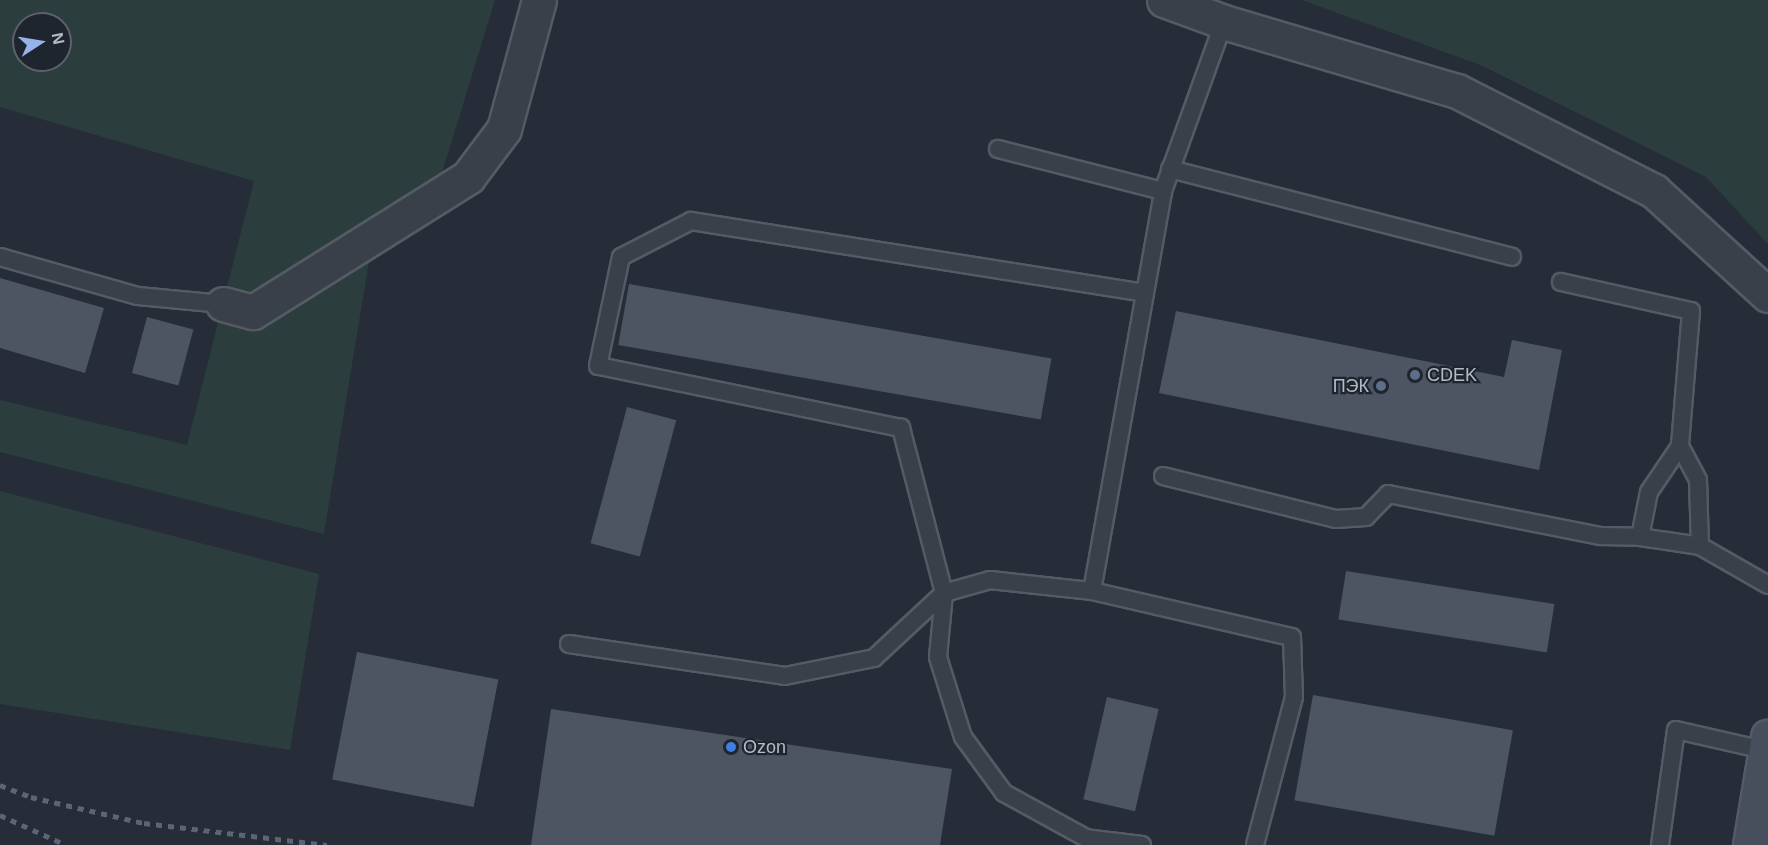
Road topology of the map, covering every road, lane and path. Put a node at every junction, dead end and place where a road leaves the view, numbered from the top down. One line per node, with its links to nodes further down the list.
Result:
1 (539, 0): 12 (street)
2 (1164, 0): 3 (street)
3 (1224, 22): 5 (lane); 11 (street)
4 (998, 149): 6 (lane)
5 (1170, 169): 6 (lane); 8 (lane)
6 (1162, 191): 10 (lane)
7 (0, 257): 12 (lane)
8 (1512, 257)
9 (1561, 282): 13 (lane)
10 (1144, 293): 18 (lane); 19 (lane)
11 (1768, 295)
12 (223, 304)
13 (1680, 446): 15 (lane); 16 (lane)
14 (1163, 476): 15 (lane)
15 (1640, 537): 16 (lane)
16 (1700, 546): 17 (lane)
17 (1768, 585)
18 (1092, 591): 19 (lane); 23 (lane)
19 (944, 593): 20 (lane); 22 (lane)
20 (569, 644)
21 (1766, 743): 24 (lane); 25 (main road)
22 (1142, 845)
23 (1255, 845)
24 (1660, 845)
25 (1750, 845)

